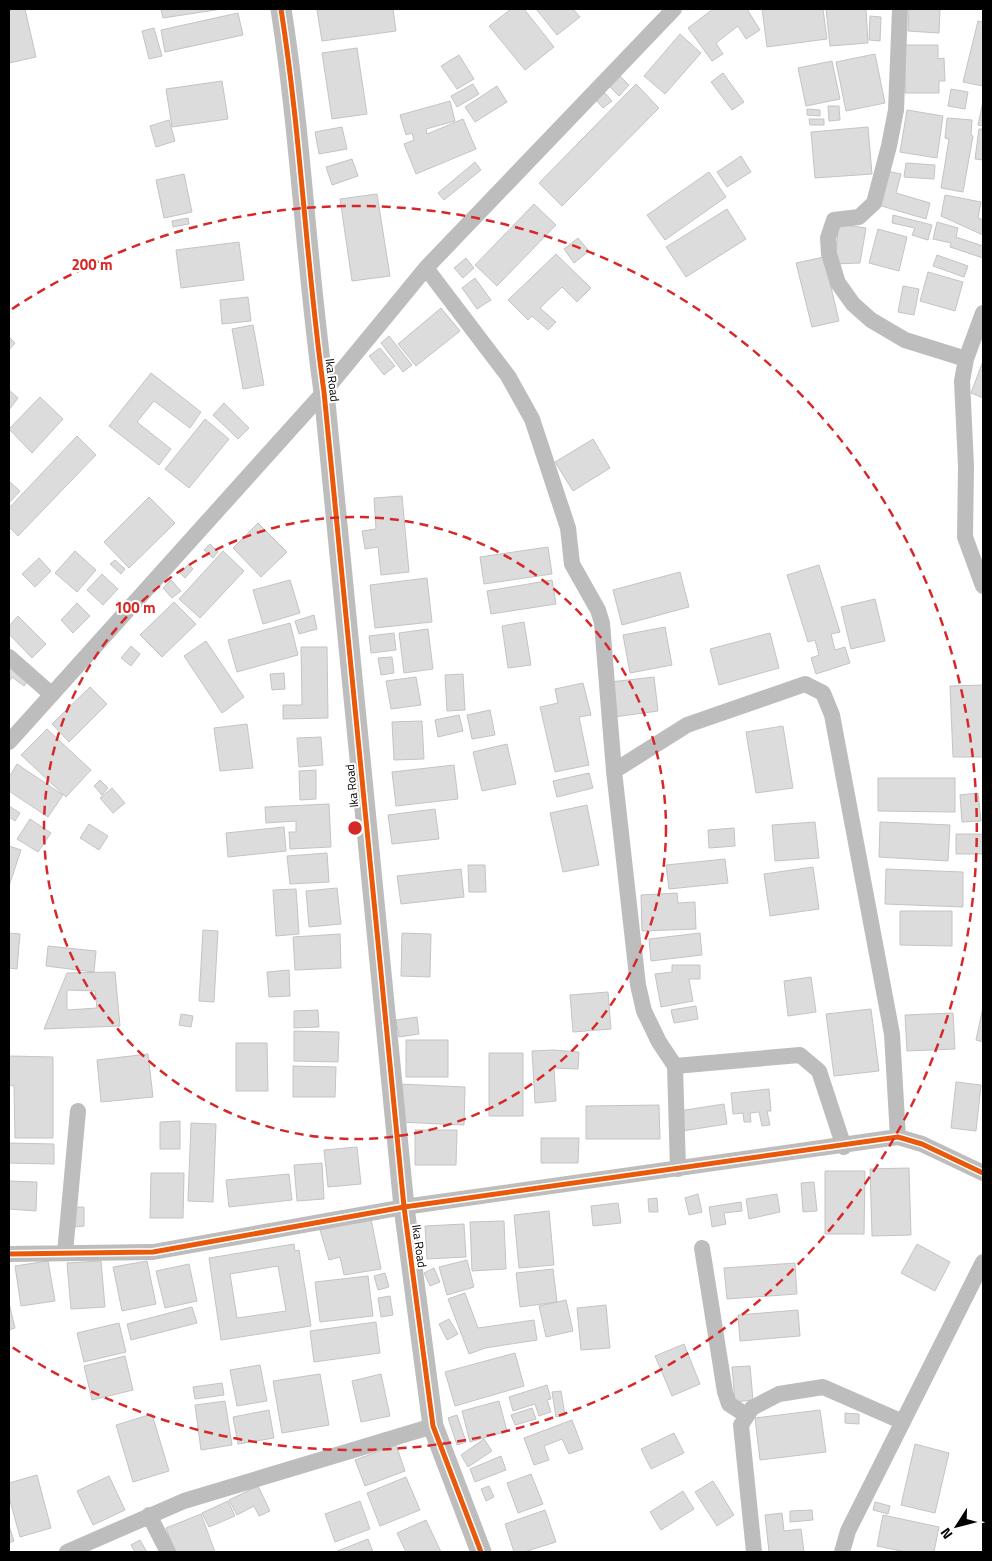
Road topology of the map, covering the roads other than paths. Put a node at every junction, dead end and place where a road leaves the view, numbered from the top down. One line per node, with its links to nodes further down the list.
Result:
1 (281, 9): 7 (street, Ika Road)
2 (900, 9): 6 (street)
3 (669, 10): 4 (street)
4 (426, 268): 7 (street); 12 (street)
5 (983, 313): 6 (street)
6 (966, 359): 8 (street)
7 (324, 392): 10 (street); 19 (street, Ika Road)
8 (983, 586)
9 (9, 657): 10 (street)
10 (51, 694): 11 (street)
11 (9, 742)
12 (614, 771): 13 (street); 15 (street)
13 (675, 1066): 16 (street); 17 (street)
14 (78, 1111): 22 (street)
15 (898, 1137): 16 (street); 18 (street)
16 (844, 1146): 17 (street)
17 (678, 1169): 19 (street)
18 (983, 1173)
19 (404, 1207): 22 (street); 26 (street, Ika Road)
20 (702, 1248): 24 (street)
21 (9, 1254): 22 (street)
22 (65, 1254)
23 (983, 1262): 25 (street)
24 (746, 1416): 25 (street); 31 (street)
25 (903, 1422): 32 (street)
26 (433, 1426): 27 (street); 30 (street, Ika Road)
27 (149, 1515): 28 (street); 29 (street)
28 (67, 1552)
29 (168, 1552)
30 (481, 1552)
31 (754, 1552)
32 (842, 1552)

